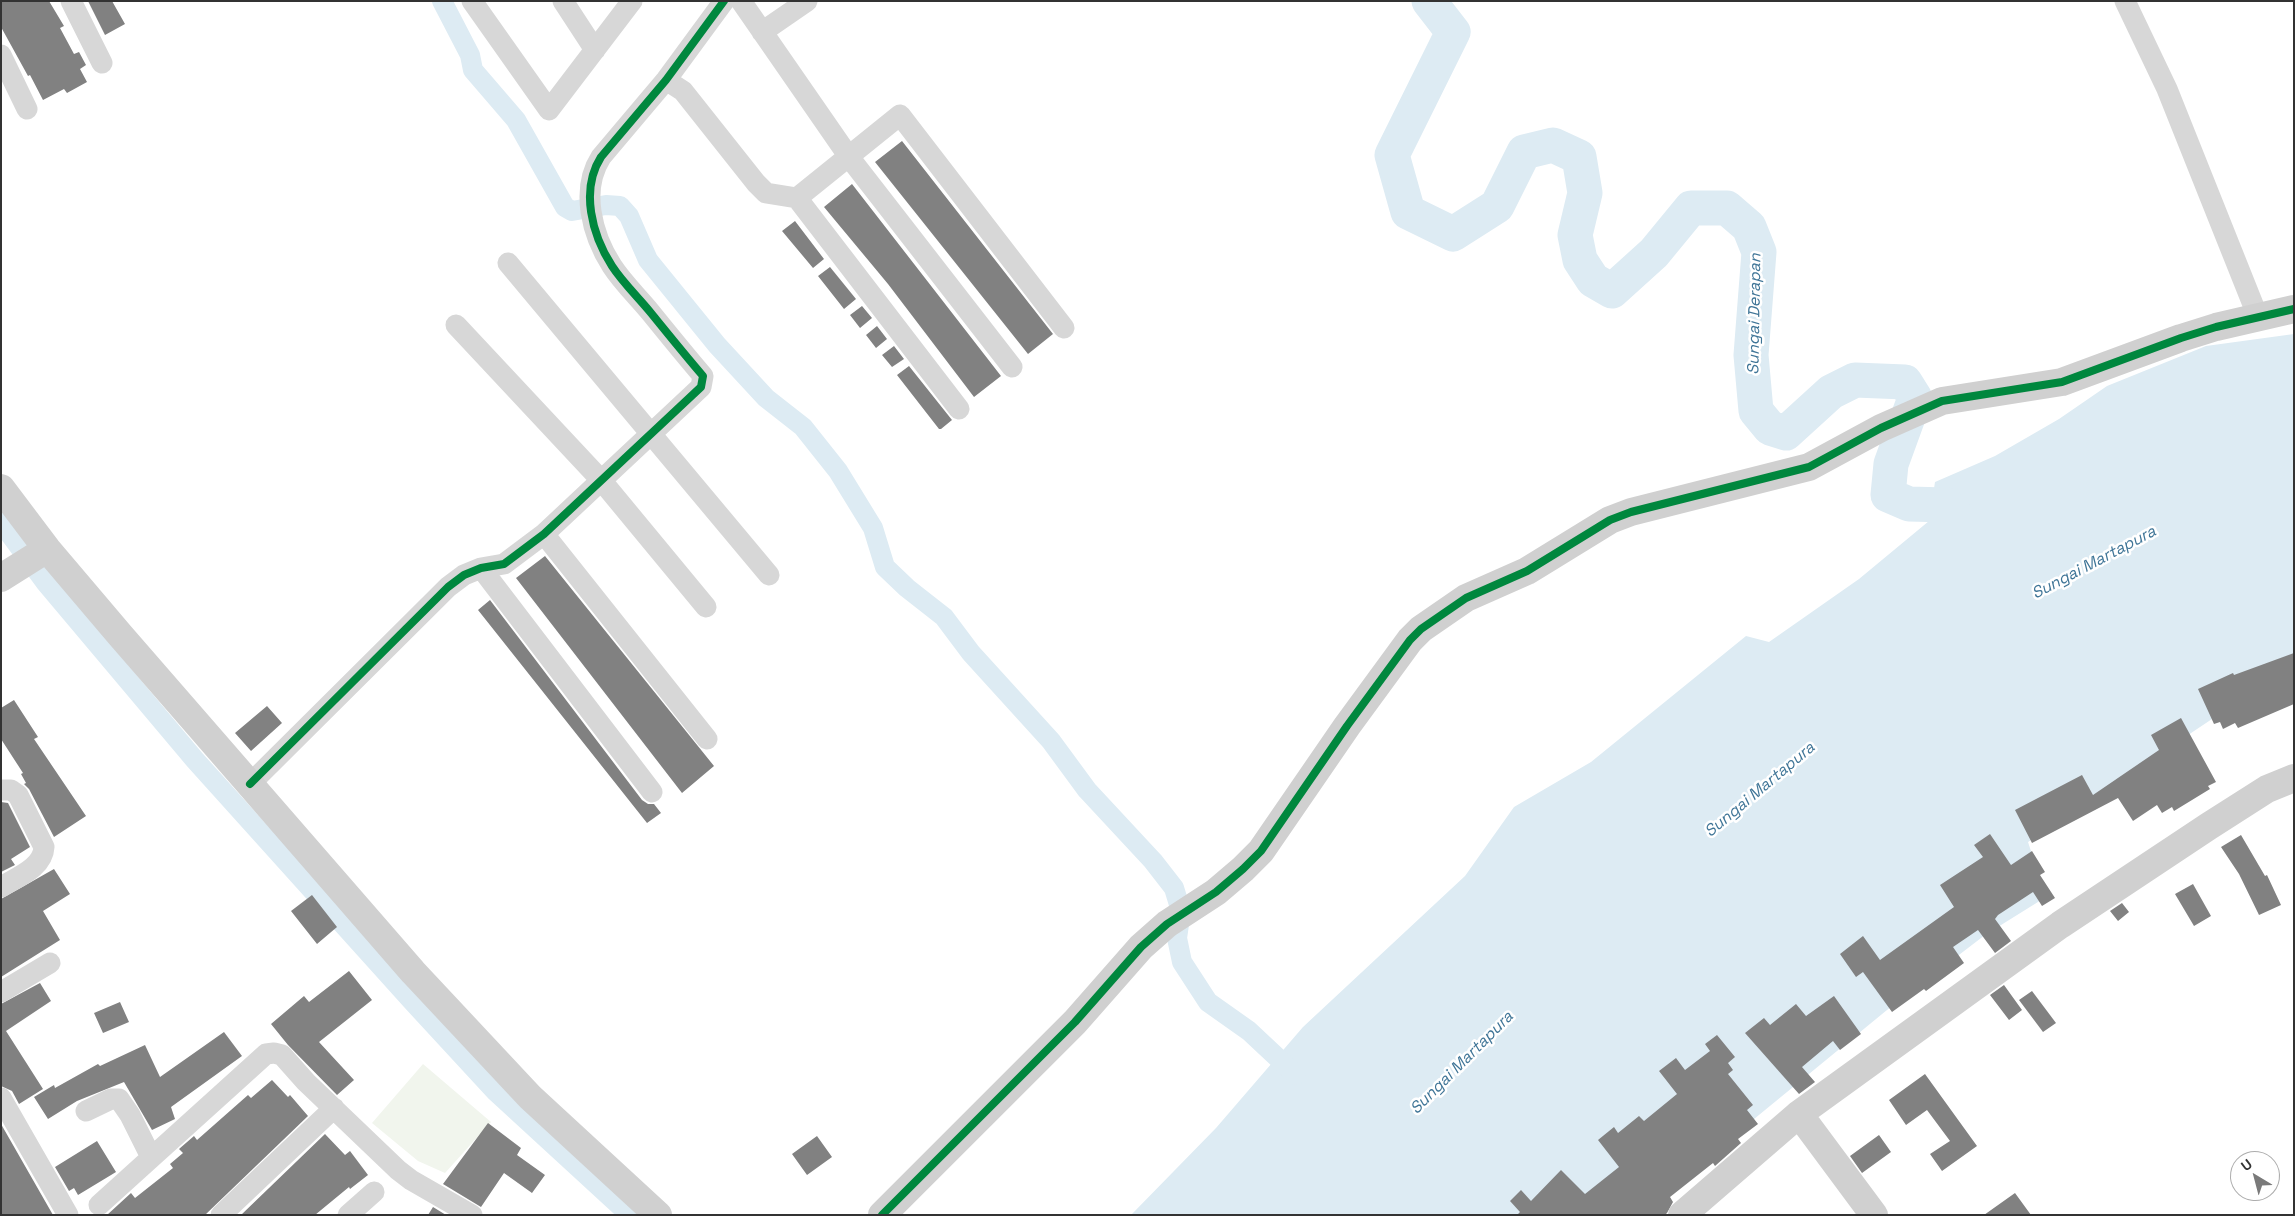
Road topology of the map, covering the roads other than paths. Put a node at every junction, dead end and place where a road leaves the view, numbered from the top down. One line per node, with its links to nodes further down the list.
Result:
1 (71, 1): 12 (street)
2 (472, 1): 10 (street)
3 (562, 1): 10 (street)
4 (632, 1): 10 (street)
5 (724, 1): 13 (street)
6 (741, 1): 9 (street)
7 (807, 1): 9 (street)
8 (2125, 1): 19 (street)
9 (762, 32): 15 (street)
10 (595, 50)
11 (1, 55): 14 (street)
12 (102, 63)
13 (666, 80): 16 (street); 24 (street)
14 (27, 109)
15 (849, 157): 16 (street); 21 (street); 22 (street)
16 (797, 198): 23 (street)
17 (508, 263): 24 (street)
18 (2294, 309): 19 (street)
19 (2258, 317): 53 (street)
20 (456, 325): 25 (street)
21 (1064, 328)
22 (1012, 367)
23 (959, 408)
24 (652, 433): 25 (street); 30 (street)
25 (601, 480): 27 (street); 32 (street)
26 (1, 488): 28 (street)
27 (544, 534): 29 (street); 33 (street)
28 (43, 552): 31 (street); 35 (street)
29 (481, 568): 35 (street); 37 (street)
30 (769, 575)
31 (1, 578)
32 (706, 607)
33 (708, 739)
34 (2294, 778): 44 (street)
35 (250, 784): 52 (street)
36 (1, 790): 38 (street)
37 (652, 792)
38 (1, 887)
39 (50, 964): 40 (street)
40 (1, 992)
41 (1, 1098): 48 (street)
42 (334, 1108): 45 (street); 49 (street); 51 (street)
43 (86, 1111): 45 (street)
44 (1799, 1114): 54 (street); 55 (street)
45 (151, 1157): 47 (street)
46 (374, 1192): 50 (street)
47 (99, 1205)
48 (68, 1215)
49 (221, 1215)
50 (348, 1215)
51 (472, 1215)
52 (658, 1215)
53 (882, 1215)
54 (1682, 1215)
55 (1874, 1215)

